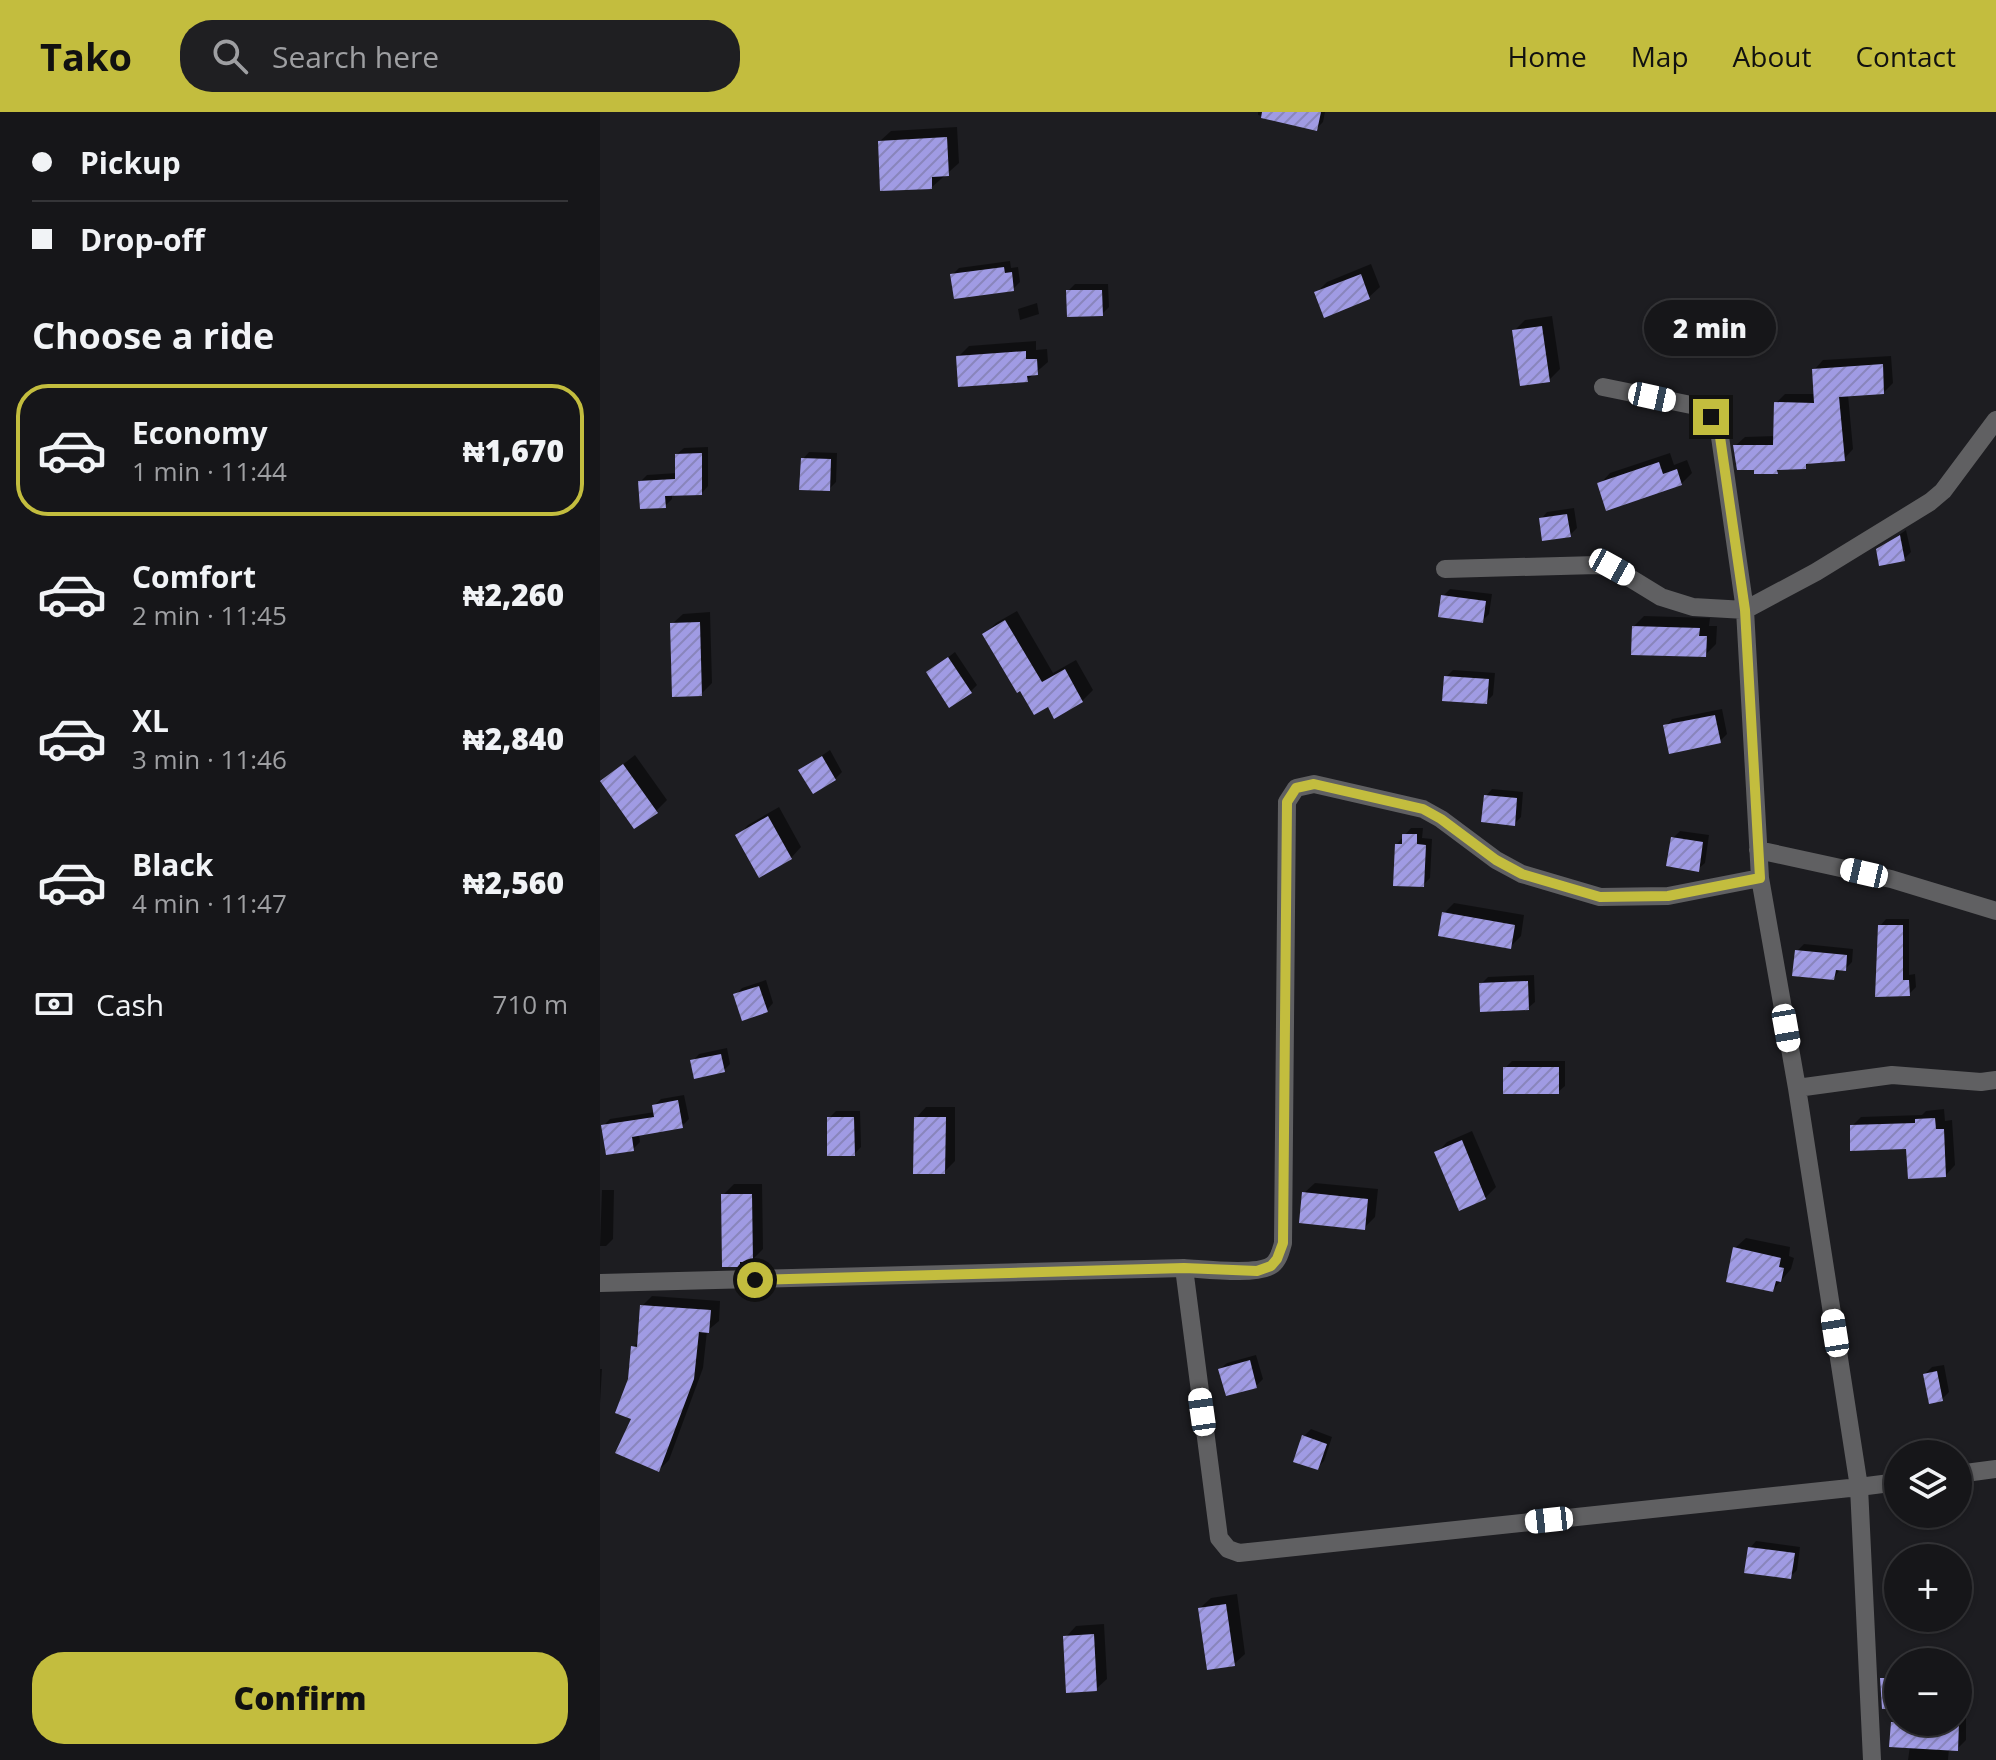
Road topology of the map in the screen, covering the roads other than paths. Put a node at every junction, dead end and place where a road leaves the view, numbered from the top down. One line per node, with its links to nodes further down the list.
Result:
1 (1603, 387): 4 (street)
2 (1996, 420): 4 (street)
3 (1445, 569): 4 (street)
4 (1745, 610): 5 (street)
5 (1758, 850): 6 (street); 7 (street)
6 (1760, 878): 9 (street); 10 (street)
7 (1996, 911)
8 (1996, 1080): 9 (street)
9 (1797, 1088): 15 (street)
10 (1184, 1268): 11 (street); 15 (street)
11 (600, 1283)
12 (1996, 1469): 13 (street)
13 (1972, 1472)
14 (1884, 1484): 15 (street)
15 (1859, 1487): 16 (street)
16 (1872, 1760)

